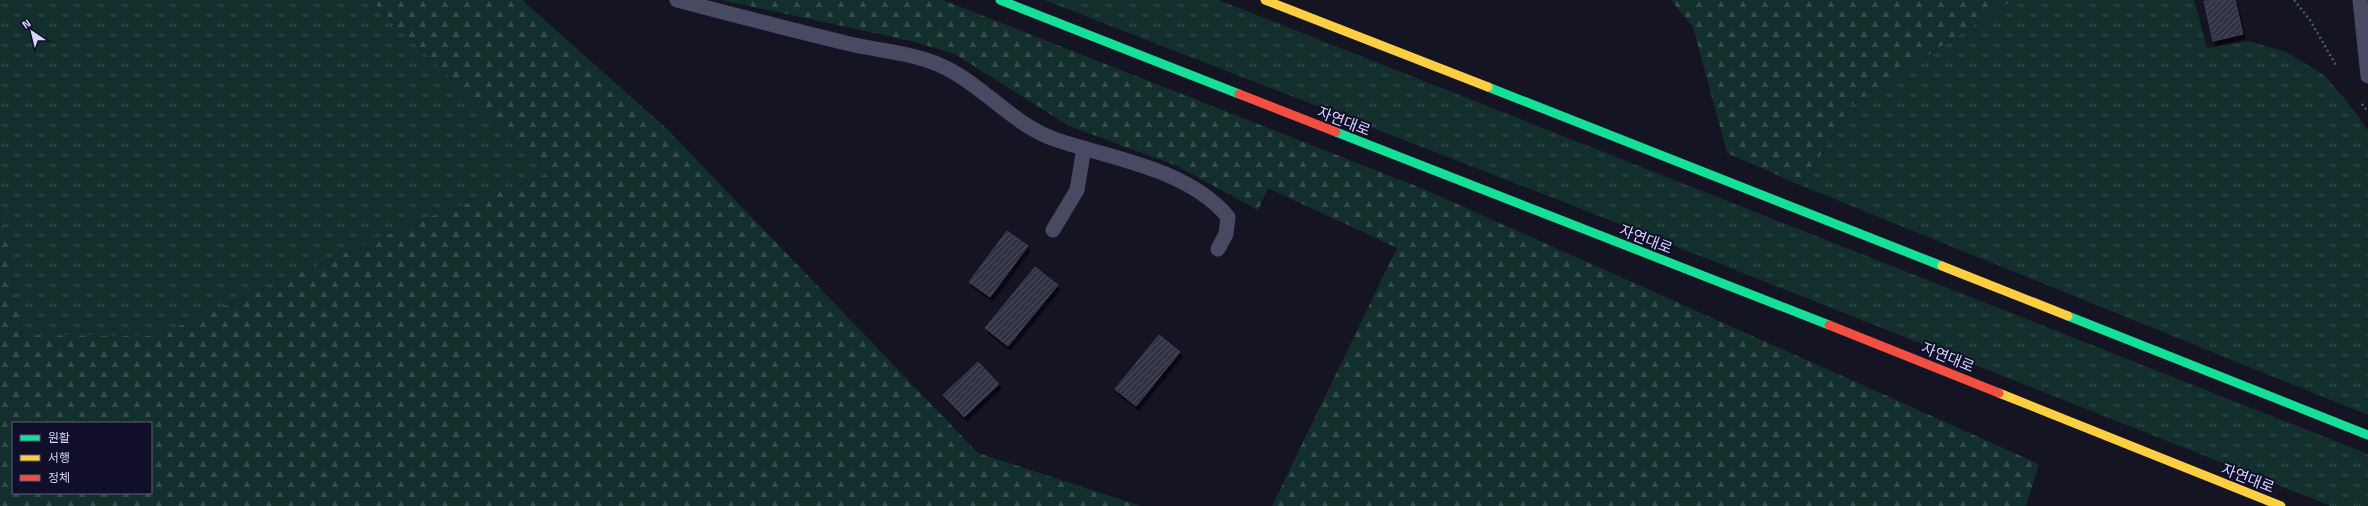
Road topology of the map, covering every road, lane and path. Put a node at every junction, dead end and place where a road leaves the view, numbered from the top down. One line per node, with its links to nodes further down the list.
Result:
1 (677, 0): 10 (lane)
2 (1000, 0): 14 (main road, 자연대로)
3 (1265, 0): 13 (main road)
4 (2294, 0): 6 (path)
5 (2360, 0): 7 (lane)
6 (2339, 69)
7 (2368, 76)
8 (2359, 100): 9 (path)
9 (2368, 112)
10 (1084, 148): 11 (lane); 12 (lane)
11 (1053, 230)
12 (1218, 249)
13 (2368, 435)
14 (2281, 506)

